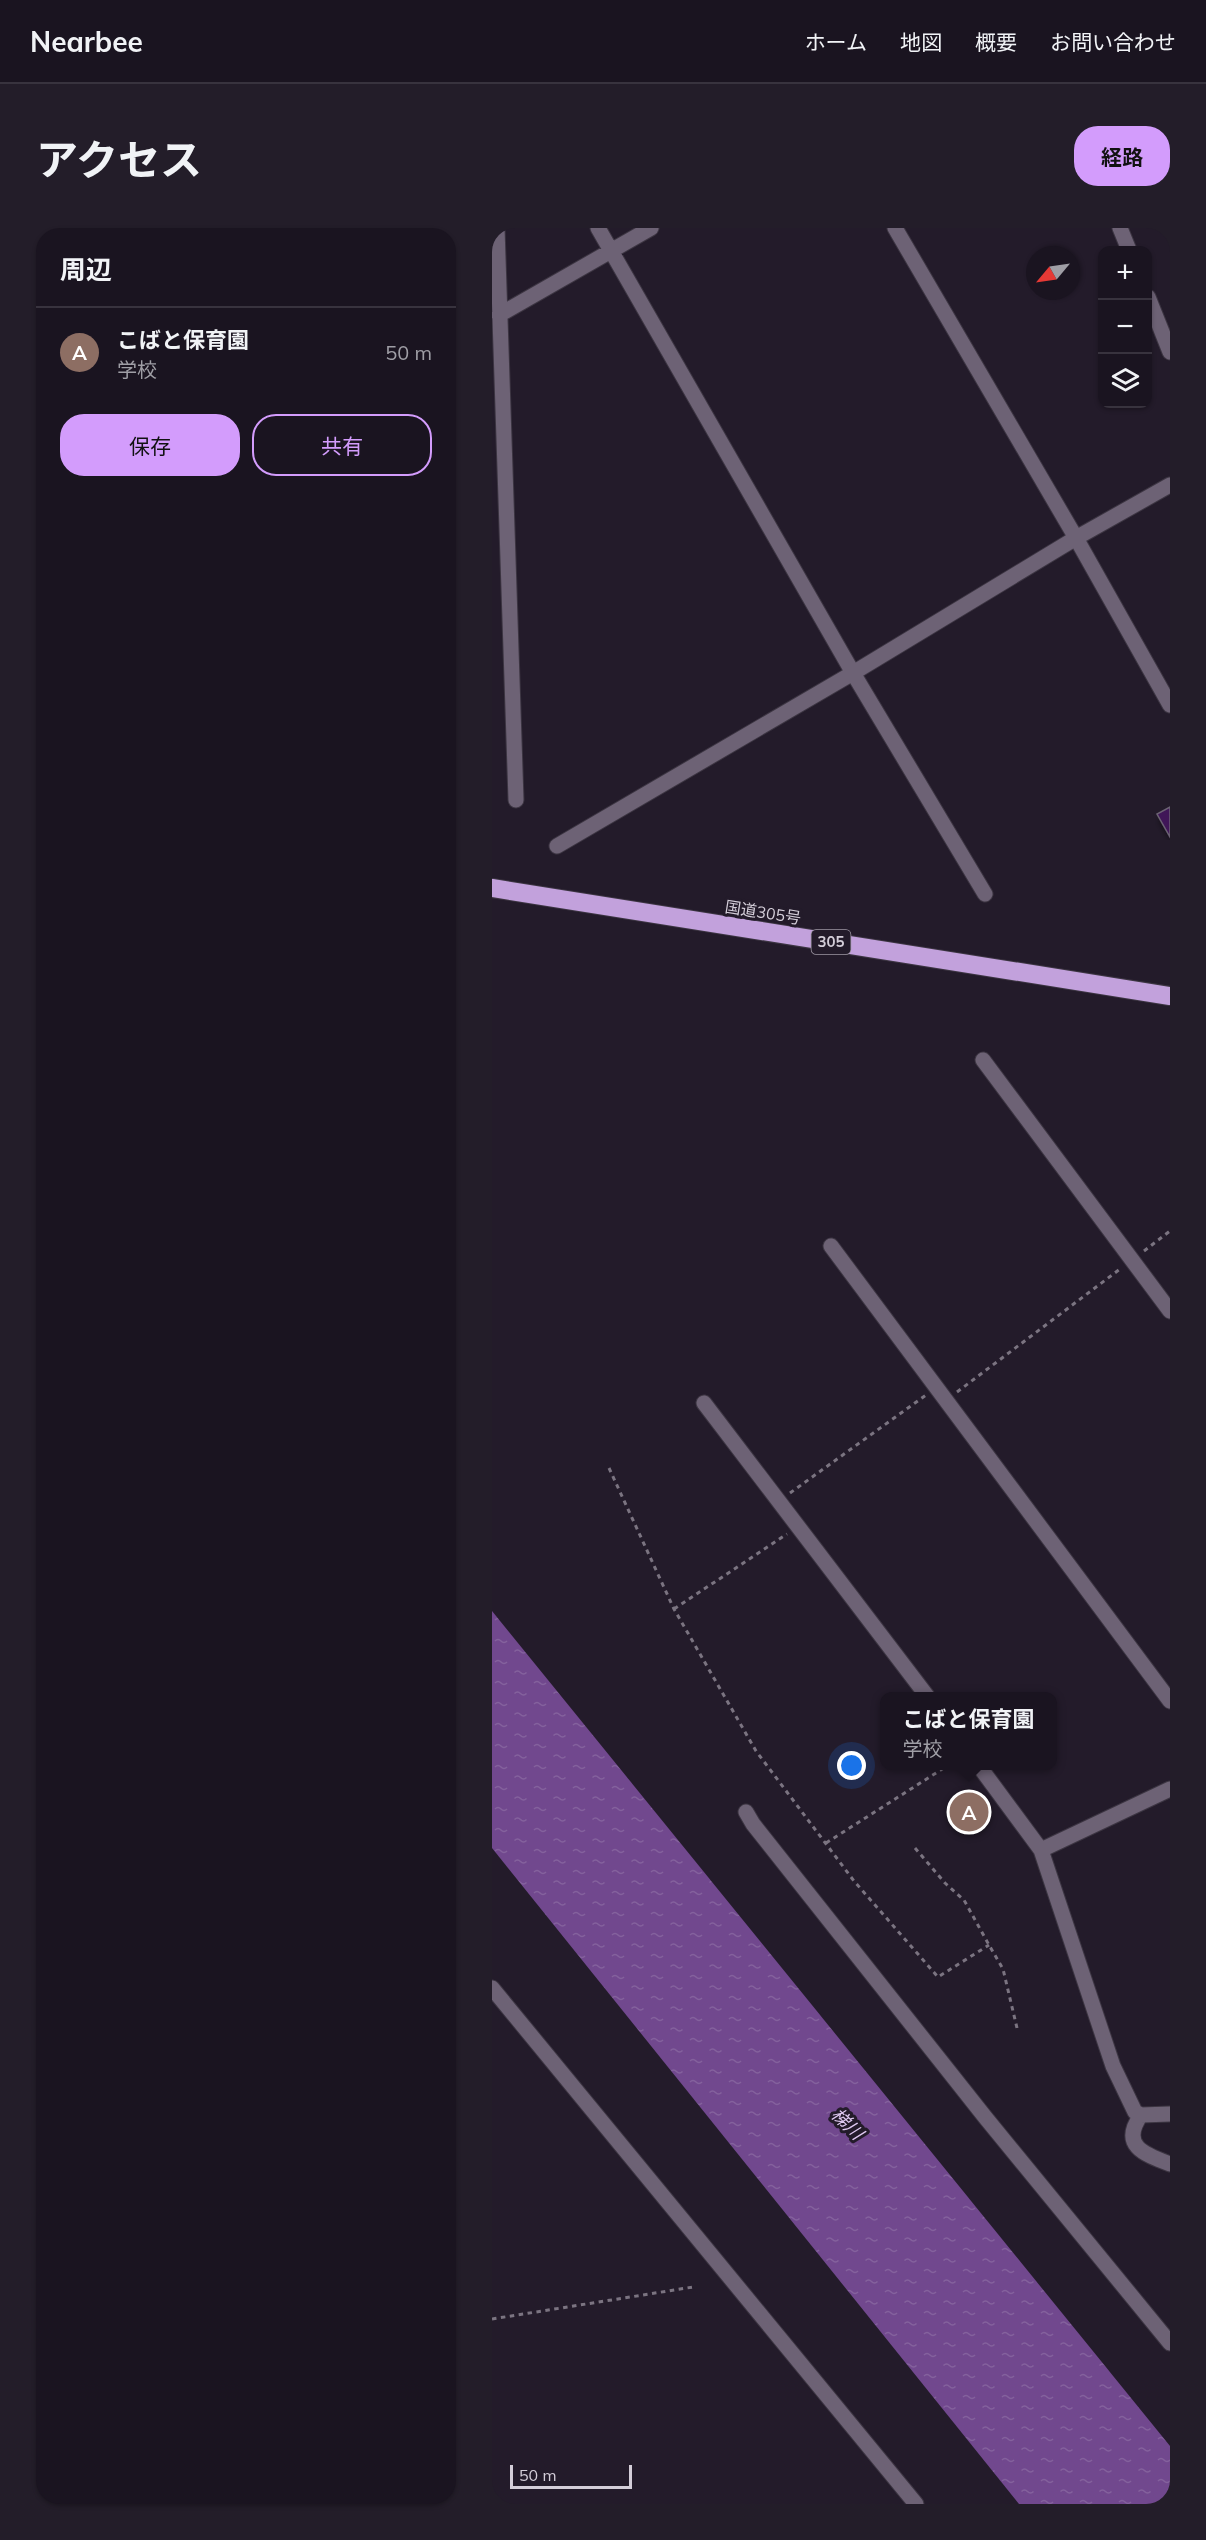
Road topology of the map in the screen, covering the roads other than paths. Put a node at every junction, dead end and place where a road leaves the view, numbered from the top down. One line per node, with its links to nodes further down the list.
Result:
1 (497, 228): 9 (street)
2 (598, 228): 7 (street)
3 (651, 228): 7 (street)
4 (895, 228): 12 (street)
5 (1120, 228): 6 (street)
6 (1127, 246)
7 (611, 251): 9 (street); 13 (street)
8 (1149, 300): 10 (street)
9 (500, 315): 15 (street)
10 (1170, 352)
11 (1170, 485): 12 (street)
12 (1076, 538): 13 (street); 14 (street)
13 (853, 673): 16 (street); 18 (street)
14 (1170, 705)
15 (516, 800)
16 (557, 846)
17 (492, 888): 19 (highway, 国道305号 / 305)
18 (985, 894)
19 (1170, 996)
20 (983, 1060): 22 (street)
21 (831, 1246): 25 (street)
22 (1170, 1311)
23 (704, 1403): 24 (street)
24 (924, 1692)
25 (1170, 1701)
26 (982, 1770): 29 (street)
27 (1170, 1789): 29 (street)
28 (747, 1812): 34 (street)
29 (1041, 1850): 32 (street)
30 (492, 1988): 35 (street)
31 (1170, 2114): 32 (street)
32 (1141, 2115): 33 (street)
33 (1170, 2164)
34 (1170, 2343)
35 (916, 2504)

